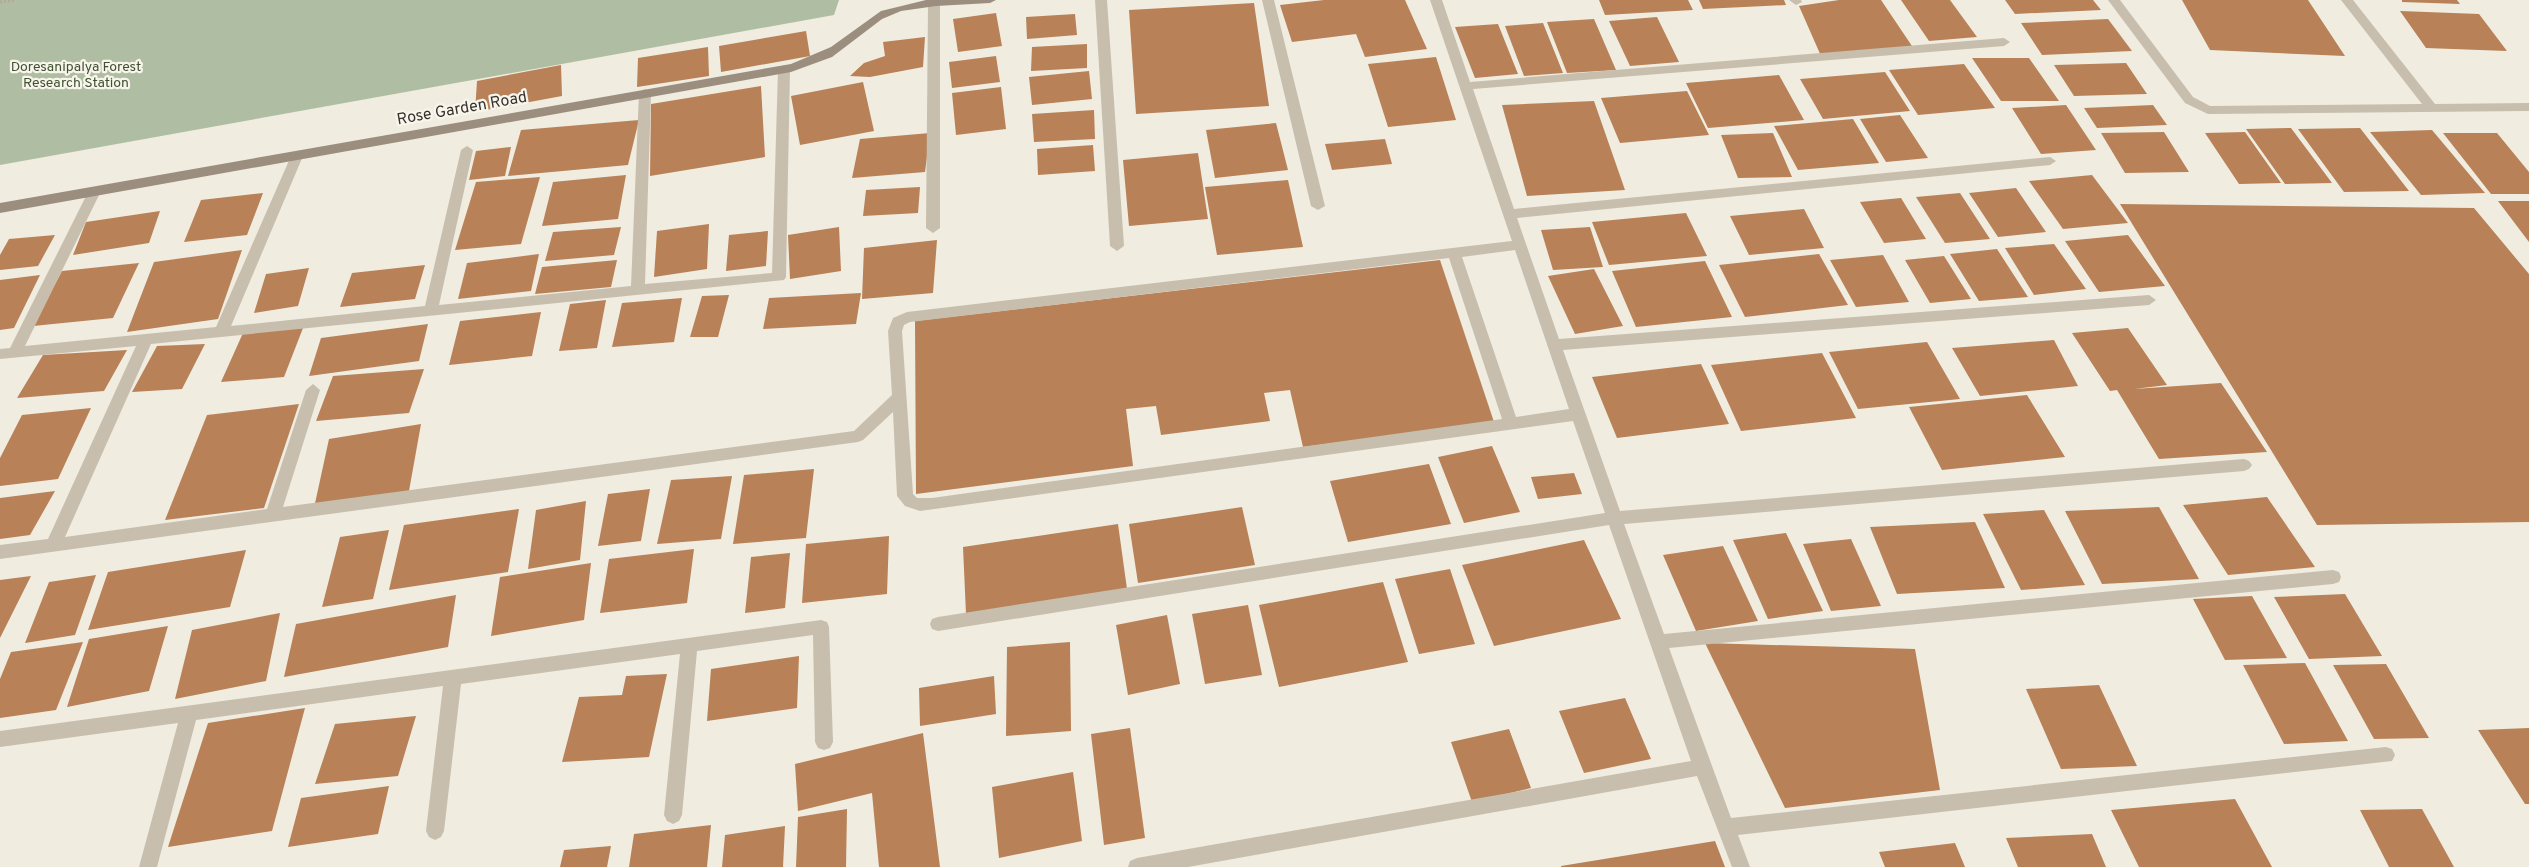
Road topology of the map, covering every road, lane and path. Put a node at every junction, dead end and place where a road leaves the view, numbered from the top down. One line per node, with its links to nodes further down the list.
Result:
1 (15, 0): 8 (path)
2 (990, 0): 9 (street, Rose Garden Road)
3 (1101, 0): 25 (street)
4 (1268, 0): 20 (street)
5 (1436, 0): 12 (street)
6 (2114, 0): 15 (street)
7 (2347, 0): 15 (street)
8 (0, 2)
9 (934, 3): 11 (street, Rose Garden Road); 23 (street)
10 (2004, 42): 12 (street)
11 (784, 69): 13 (street, Rose Garden Road); 27 (street)
12 (1466, 86): 22 (street)
13 (645, 93): 17 (street, Rose Garden Road); 27 (street)
14 (2529, 107): 15 (street)
15 (2432, 109)
16 (467, 150): 29 (street)
17 (297, 156): 19 (street, Rose Garden Road); 30 (street)
18 (2050, 160): 22 (street)
19 (95, 191): 21 (street, Rose Garden Road); 33 (street)
20 (1318, 206)
21 (0, 208)
22 (1510, 214): 24 (street)
23 (933, 228)
24 (1520, 245): 26 (street); 32 (street)
25 (1118, 246)
26 (1454, 253): 36 (street); 38 (street)
27 (638, 290): 29 (street)
28 (2149, 300): 32 (street)
29 (431, 310): 30 (street)
30 (221, 332): 31 (street)
31 (146, 339): 33 (street); 42 (street)
32 (1555, 345): 37 (street)
33 (15, 352): 34 (street)
34 (0, 354)
35 (313, 390): 40 (street)
36 (898, 397): 38 (street); 40 (street)
37 (1578, 414): 38 (street); 41 (street)
38 (1511, 424)
39 (2244, 465): 41 (street)
40 (273, 515): 42 (street)
41 (1615, 518): 45 (street); 46 (street)
42 (54, 544): 43 (street)
43 (0, 552)
44 (2333, 577): 46 (street)
45 (938, 624)
46 (1659, 642): 53 (street)
47 (689, 645): 48 (street); 51 (street); 54 (street)
48 (453, 678): 49 (street); 56 (street)
49 (189, 713): 50 (street); 57 (street)
50 (0, 739)
51 (824, 742)
52 (2386, 755): 55 (street)
53 (1702, 767): 55 (street); 58 (street)
54 (673, 815)
55 (1726, 827): 59 (street)
56 (435, 831)
57 (148, 867)
58 (1137, 867)
59 (1742, 867)

